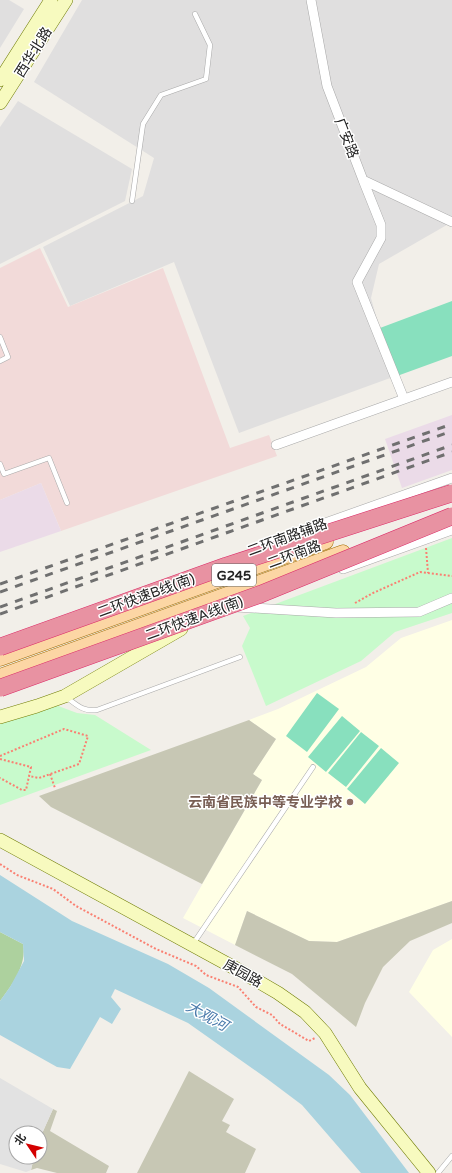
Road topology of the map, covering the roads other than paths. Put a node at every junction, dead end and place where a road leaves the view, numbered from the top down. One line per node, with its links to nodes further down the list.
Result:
1 (51, 0): 5 (street, 西华北路)
2 (66, 0): 6 (street, 西华北路)
3 (310, 0): 7 (street, 广安路)
4 (195, 14): 8 (lane)
5 (0, 79)
6 (0, 104)
7 (363, 180): 9 (street); 13 (street, 广安路)
8 (132, 201)
9 (452, 222)
10 (0, 337): 11 (lane)
11 (0, 361)
12 (452, 382): 13 (street)
13 (404, 399): 14 (street)
14 (276, 445)
15 (0, 464): 19 (lane)
16 (452, 478): 27 (street, 二环南路辅路)
17 (452, 492): 26 (highway, 二环快速B线(南), bridge)
18 (452, 496): 27 (main road, 二环南路 / G245)
19 (67, 503)
20 (452, 512): 30 (main road, 二环南路 / G245)
21 (452, 516): 32 (highway, 二环快速A线(南), bridge)
22 (452, 530): 24 (street)
23 (452, 598): 24 (street)
24 (236, 607): 25 (street)
25 (204, 618): 30 (street); 33 (street)
26 (0, 647)
27 (16, 654): 29 (main road, 二环南路 / G245)
28 (240, 657): 33 (lane)
29 (0, 659)
30 (21, 668): 31 (main road, 二环南路 / G245)
31 (0, 676)
32 (0, 688)
33 (65, 696): 34 (street)
34 (0, 717)
35 (313, 767): 37 (lane)
36 (0, 840): 37 (street, 庚园路)
37 (193, 945): 39 (street, 庚园路)
38 (452, 1156): 40 (lane)
39 (430, 1173)
40 (438, 1173)

